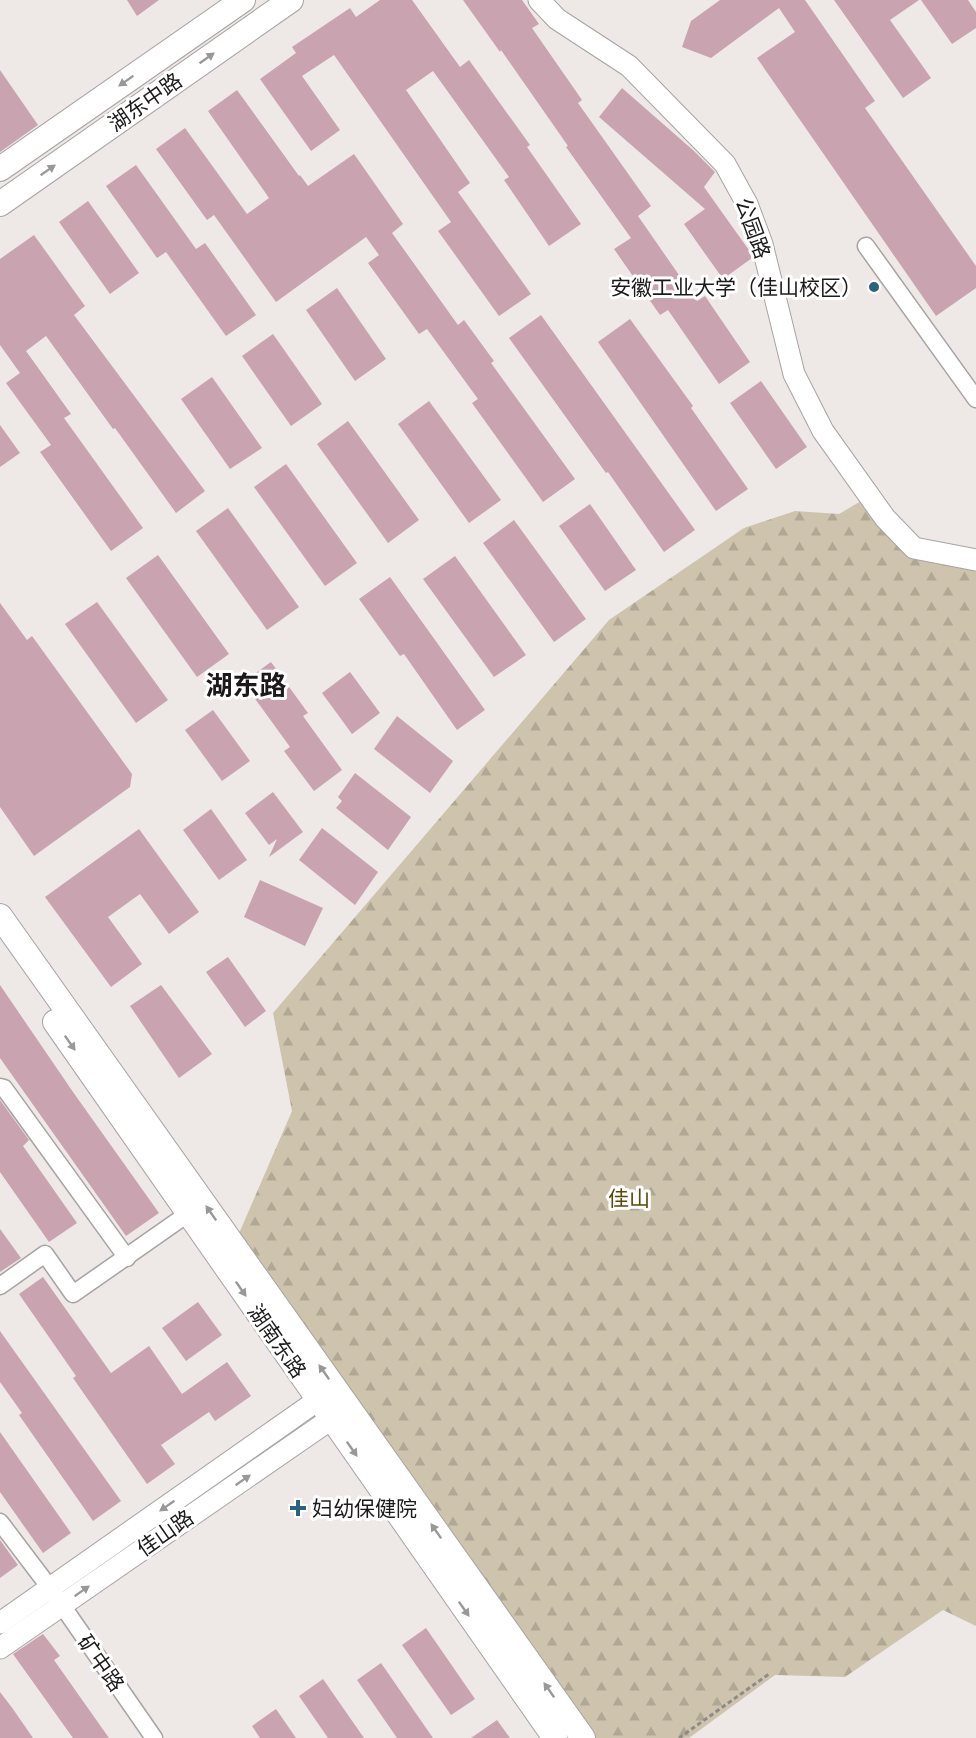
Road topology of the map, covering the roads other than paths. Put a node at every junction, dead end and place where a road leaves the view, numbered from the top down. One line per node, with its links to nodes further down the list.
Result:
1 (243, 0): 4 (main road, 湖东中路, one-way to 4)
2 (291, 0): 5 (main road, 湖东中路, one-way to 2)
3 (539, 0): 8 (street, 公园路)
4 (0, 170)
5 (0, 204)
6 (866, 246): 7 (street)
7 (976, 399)
8 (976, 560)
9 (0, 916): 22 (main road, one-way to 9)
10 (0, 944): 12 (main road, 湖南东路, one-way to 12)
11 (0, 1087): 13 (street)
12 (189, 1213): 13 (street); 15 (main road, 湖南东路, one-way to 15)
13 (127, 1258): 14 (street)
14 (0, 1286)
15 (324, 1409): 17 (street, 佳山路); 21 (main road, 湖南东路, one-way to 21)
16 (0, 1522): 17 (street, 矿中路)
17 (55, 1597): 18 (street, 佳山路); 19 (street, 佳山路); 20 (street, 矿中路)
18 (0, 1623)
19 (0, 1648)
20 (154, 1738)
21 (555, 1738)
22 (583, 1738)

